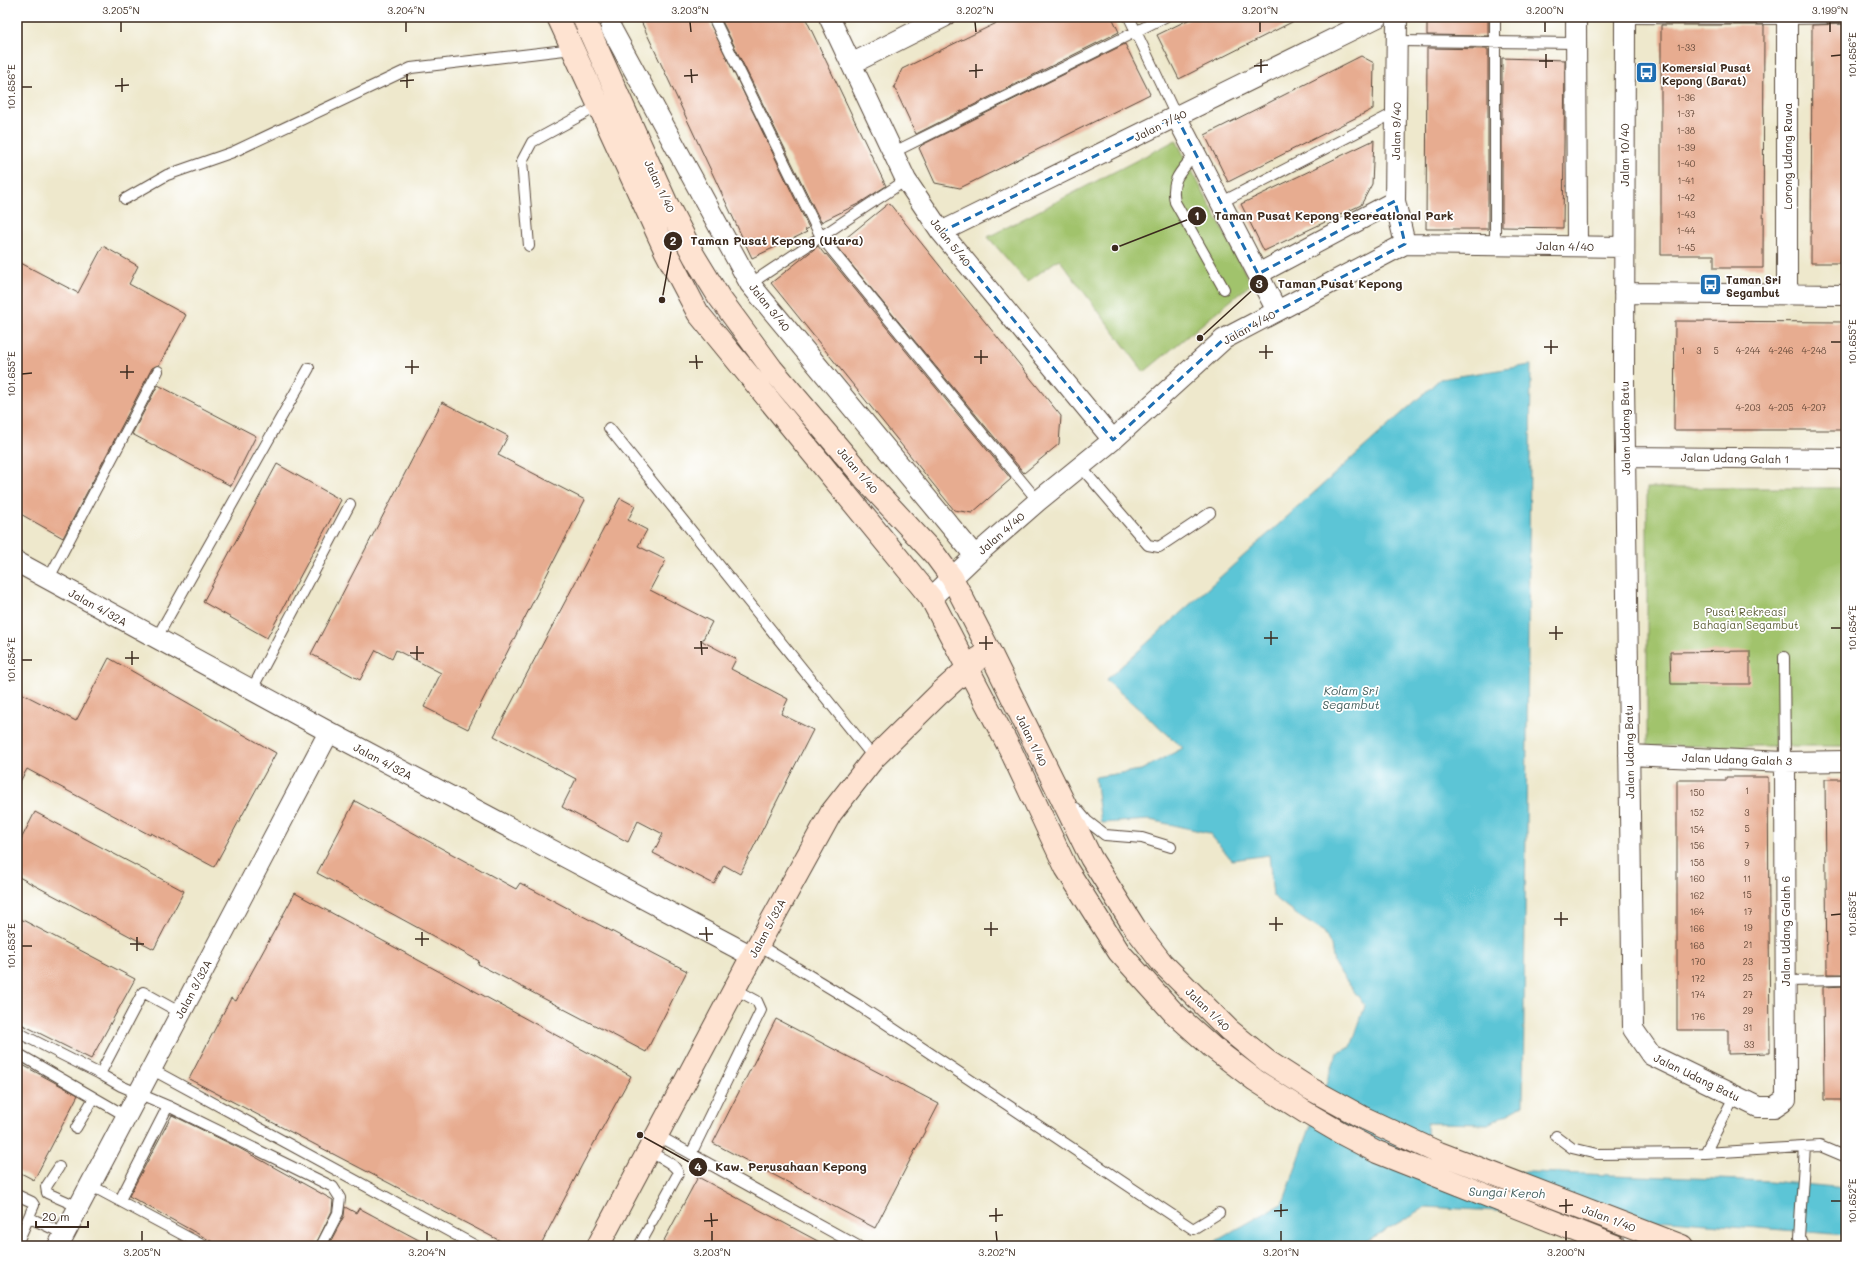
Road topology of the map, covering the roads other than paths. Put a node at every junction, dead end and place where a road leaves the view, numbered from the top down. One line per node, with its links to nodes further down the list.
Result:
1 (558, 17): 20 (main road, Jalan 1/40)
2 (583, 17): 15 (main road, Jalan 1/40)
3 (713, 17): 32 (lane)
4 (829, 17): 21 (street, Jalan 5/40)
5 (944, 17): 21 (street)
6 (1129, 17): 16 (lane)
7 (1165, 17): 16 (lane)
8 (1378, 17): 24 (street, Jalan 7/40)
9 (1397, 17): 17 (street, Jalan 9/40)
10 (1495, 17): 18 (lane)
11 (1576, 17): 19 (street)
12 (1625, 17): 13 (lane); 37 (street, Jalan 10/40)
13 (1787, 18): 14 (lane); 42 (street, Lorong Udang Rawa)
14 (1846, 18)
15 (607, 25): 20 (street); 39 (street, Jalan 3/40); 57 (main road, Jalan 1/40)
16 (1136, 31): 24 (lane); 25 (lane)
17 (1397, 41): 18 (lane); 23 (street, Jalan 9/40)
18 (1495, 43): 19 (lane); 34 (lane)
19 (1576, 43): 36 (street)
20 (573, 49): 22 (main road, Jalan 1/40); 28 (lane)
21 (851, 64): 25 (street, Jalan 5/40)
22 (598, 106): 35 (lane); 59 (main road, Jalan 1/40)
23 (1396, 112): 29 (street, Jalan 9/40); 30 (lane)
24 (1176, 116): 26 (street); 31 (street, Jalan 7/40)
25 (892, 153): 27 (street, Jalan 5/40)
26 (1195, 154): 30 (street); 40 (lane)
27 (906, 180): 31 (street, Jalan 5/40); 32 (lane)
28 (125, 199)
29 (1395, 201): 33 (street, Jalan 9/40); 38 (street)
30 (1220, 203): 38 (street)
31 (941, 232): 48 (street, Jalan 5/40)
32 (821, 237): 39 (lane); 52 (lane)
33 (1405, 244): 34 (street, Jalan 4/40); 44 (street, Jalan 4/40)
34 (1494, 245): 36 (street, Jalan 4/40)
35 (529, 246)
36 (1577, 246): 37 (street, Jalan 4/40)
37 (1624, 247): 41 (street, Jalan 10/40)
38 (1258, 274): 44 (street)
39 (750, 284): 55 (street, Jalan 3/40)
40 (1224, 289)
41 (1624, 294): 42 (street); 49 (street, Jalan Udang Batu)
42 (1787, 295): 43 (street)
43 (1846, 295)
44 (1278, 311): 48 (street, Jalan 4/40)
45 (309, 368): 60 (lane)
46 (158, 371): 58 (lane)
47 (609, 428): 67 (lane)
48 (1113, 440): 51 (street, Jalan 4/40)
49 (1625, 457): 50 (street, Jalan Udang Galah 1); 66 (street, Jalan Udang Batu)
50 (1846, 459)
51 (1080, 466): 52 (street, Jalan 4/40); 54 (lane)
52 (1038, 501): 55 (street, Jalan 4/40)
53 (350, 504): 64 (lane)
54 (1210, 513)
55 (975, 556): 57 (street, Jalan 4/40)
56 (17, 562): 58 (street, Jalan 4/32A)
57 (952, 578): 59 (street, Jalan 4/40); 61 (main road, Jalan 1/40)
58 (48, 580): 60 (street, Jalan 4/32A)
59 (931, 598): 63 (main road, Jalan 1/40)
60 (156, 639): 64 (street, Jalan 4/32A)
61 (989, 650): 63 (main road, Jalan 5/32A); 70 (main road, Jalan 1/40)
62 (1784, 657): 69 (lane)
63 (968, 667): 67 (main road, Jalan 5/32A); 111 (main road, Jalan 1/40)
64 (251, 691): 65 (street, Jalan 4/32A)
65 (329, 732): 72 (street, Jalan 4/32A); 76 (street, Jalan 3/32A)
66 (1629, 755): 69 (street, Jalan Udang Galah 3); 82 (street, Jalan Udang Batu)
67 (874, 758): 72 (main road, Jalan 5/32A)
68 (1846, 761): 69 (street, Jalan Udang Galah 3)
69 (1785, 762): 74 (street, Jalan Udang Galah 6)
70 (1050, 777): 71 (lane); 103 (main road, Jalan 1/40)
71 (1171, 847)
72 (755, 950): 75 (main road, Jalan 5/32A); 99 (lane)
73 (1846, 980): 74 (lane)
74 (1785, 981): 84 (street, Jalan Udang Galah 6)
75 (735, 989): 89 (main road, Jalan 5/32A); 92 (lane)
76 (181, 1013): 79 (street, Jalan 3/32A); 80 (lane)
77 (17, 1032): 80 (lane)
78 (17, 1053): 83 (lane)
79 (151, 1069): 81 (street, Jalan 3/32A); 107 (lane)
80 (100, 1074): 81 (lane)
81 (138, 1093): 85 (lane); 86 (street, Jalan 3/32A)
82 (1735, 1096): 84 (street, Jalan Udang Batu); 91 (lane)
83 (94, 1098): 86 (lane); 87 (lane)
84 (1786, 1100)
85 (168, 1106): 97 (lane); 106 (lane)
86 (126, 1116): 95 (street, Jalan 3/32A)
87 (76, 1128)
88 (1556, 1136): 91 (lane)
89 (652, 1143): 92 (lane); 108 (main road, Jalan 5/32A); 109 (lane)
90 (1804, 1148): 91 (lane); 93 (lane); 102 (lane)
91 (1706, 1153)
92 (691, 1154): 110 (lane)
93 (1846, 1157)
94 (59, 1167): 98 (lane)
95 (90, 1185): 97 (lane); 98 (street, Jalan 3/32A)
96 (17, 1195): 100 (lane)
97 (120, 1200): 105 (lane)
98 (79, 1207): 101 (street, Jalan 3/32A)
99 (1219, 1213)
100 (30, 1218): 101 (lane); 104 (lane)
101 (61, 1240)
102 (1801, 1242)
103 (1673, 1243)
104 (17, 1244)
105 (204, 1246)
106 (321, 1246)
107 (476, 1246)
108 (598, 1246)
109 (639, 1246)
110 (858, 1246)
111 (1615, 1246)

